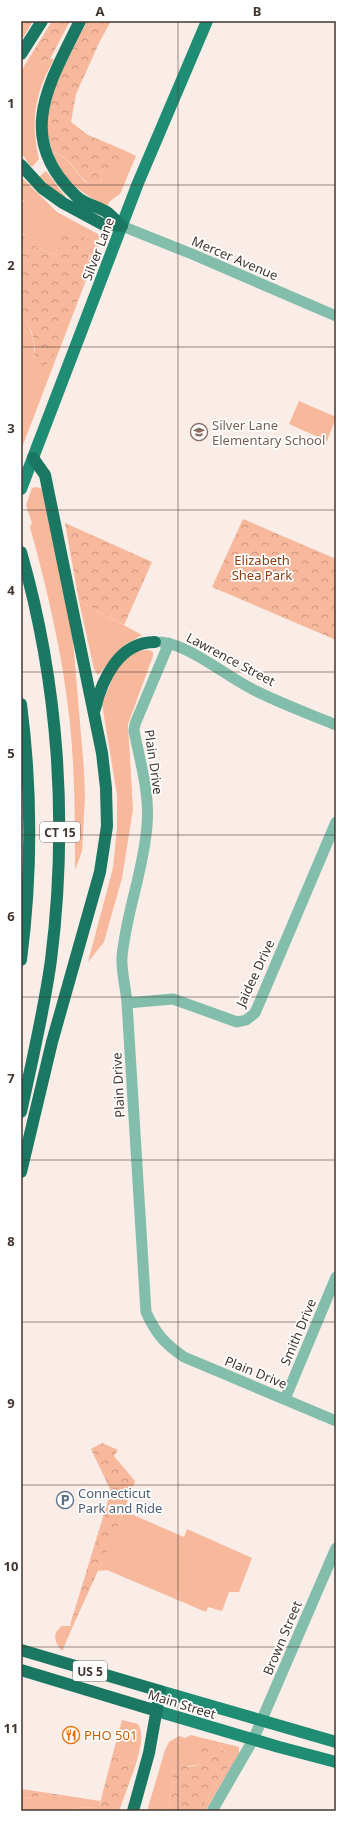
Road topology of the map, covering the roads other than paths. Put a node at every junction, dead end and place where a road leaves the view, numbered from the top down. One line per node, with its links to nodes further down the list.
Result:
1 (42, 21): 4 (highway)
2 (80, 21): 6 (highway)
3 (207, 21): 6 (main road, Silver Lane)
4 (21, 54)
5 (21, 165): 6 (highway)
6 (122, 226): 7 (street, Mercer Avenue); 8 (main road, Silver Lane)
7 (336, 316)
8 (33, 458): 9 (main road, Silver Lane); 14 (highway)
9 (21, 489)
10 (21, 552): 19 (highway, CT 15)
11 (155, 642): 12 (street, Lawrence Street); 14 (highway)
12 (169, 643): 15 (street, Lawrence Street); 18 (street, Plain Drive)
13 (21, 704): 17 (highway, CT 15)
14 (94, 712): 20 (highway)
15 (336, 725)
16 (336, 822): 18 (street, Jaidee Drive)
17 (21, 960)
18 (127, 1003): 22 (street, Plain Drive)
19 (21, 1112)
20 (21, 1172)
21 (336, 1277): 22 (street, Smith Drive)
22 (285, 1398): 23 (street, Plain Drive)
23 (336, 1421)
24 (336, 1548): 31 (street, Brown Street)
25 (21, 1650): 26 (highway, Main Street / US 5)
26 (40, 1656): 27 (highway); 28 (highway, Main Street / US 5)
27 (26, 1672): 30 (highway, Main Street)
28 (160, 1691): 29 (main road, Main Street); 30 (highway)
29 (215, 1707): 31 (main road, Main Street); 32 (main road)
30 (157, 1711): 32 (main road, Main Street); 36 (highway)
31 (262, 1720): 33 (street, Brown Street); 34 (main road, Main Street)
32 (209, 1727): 33 (main road, Main Street)
33 (253, 1740): 35 (main road, Main Street); 37 (street, Brown Street)
34 (336, 1742)
35 (336, 1762)
36 (133, 1811)
37 (212, 1811)

